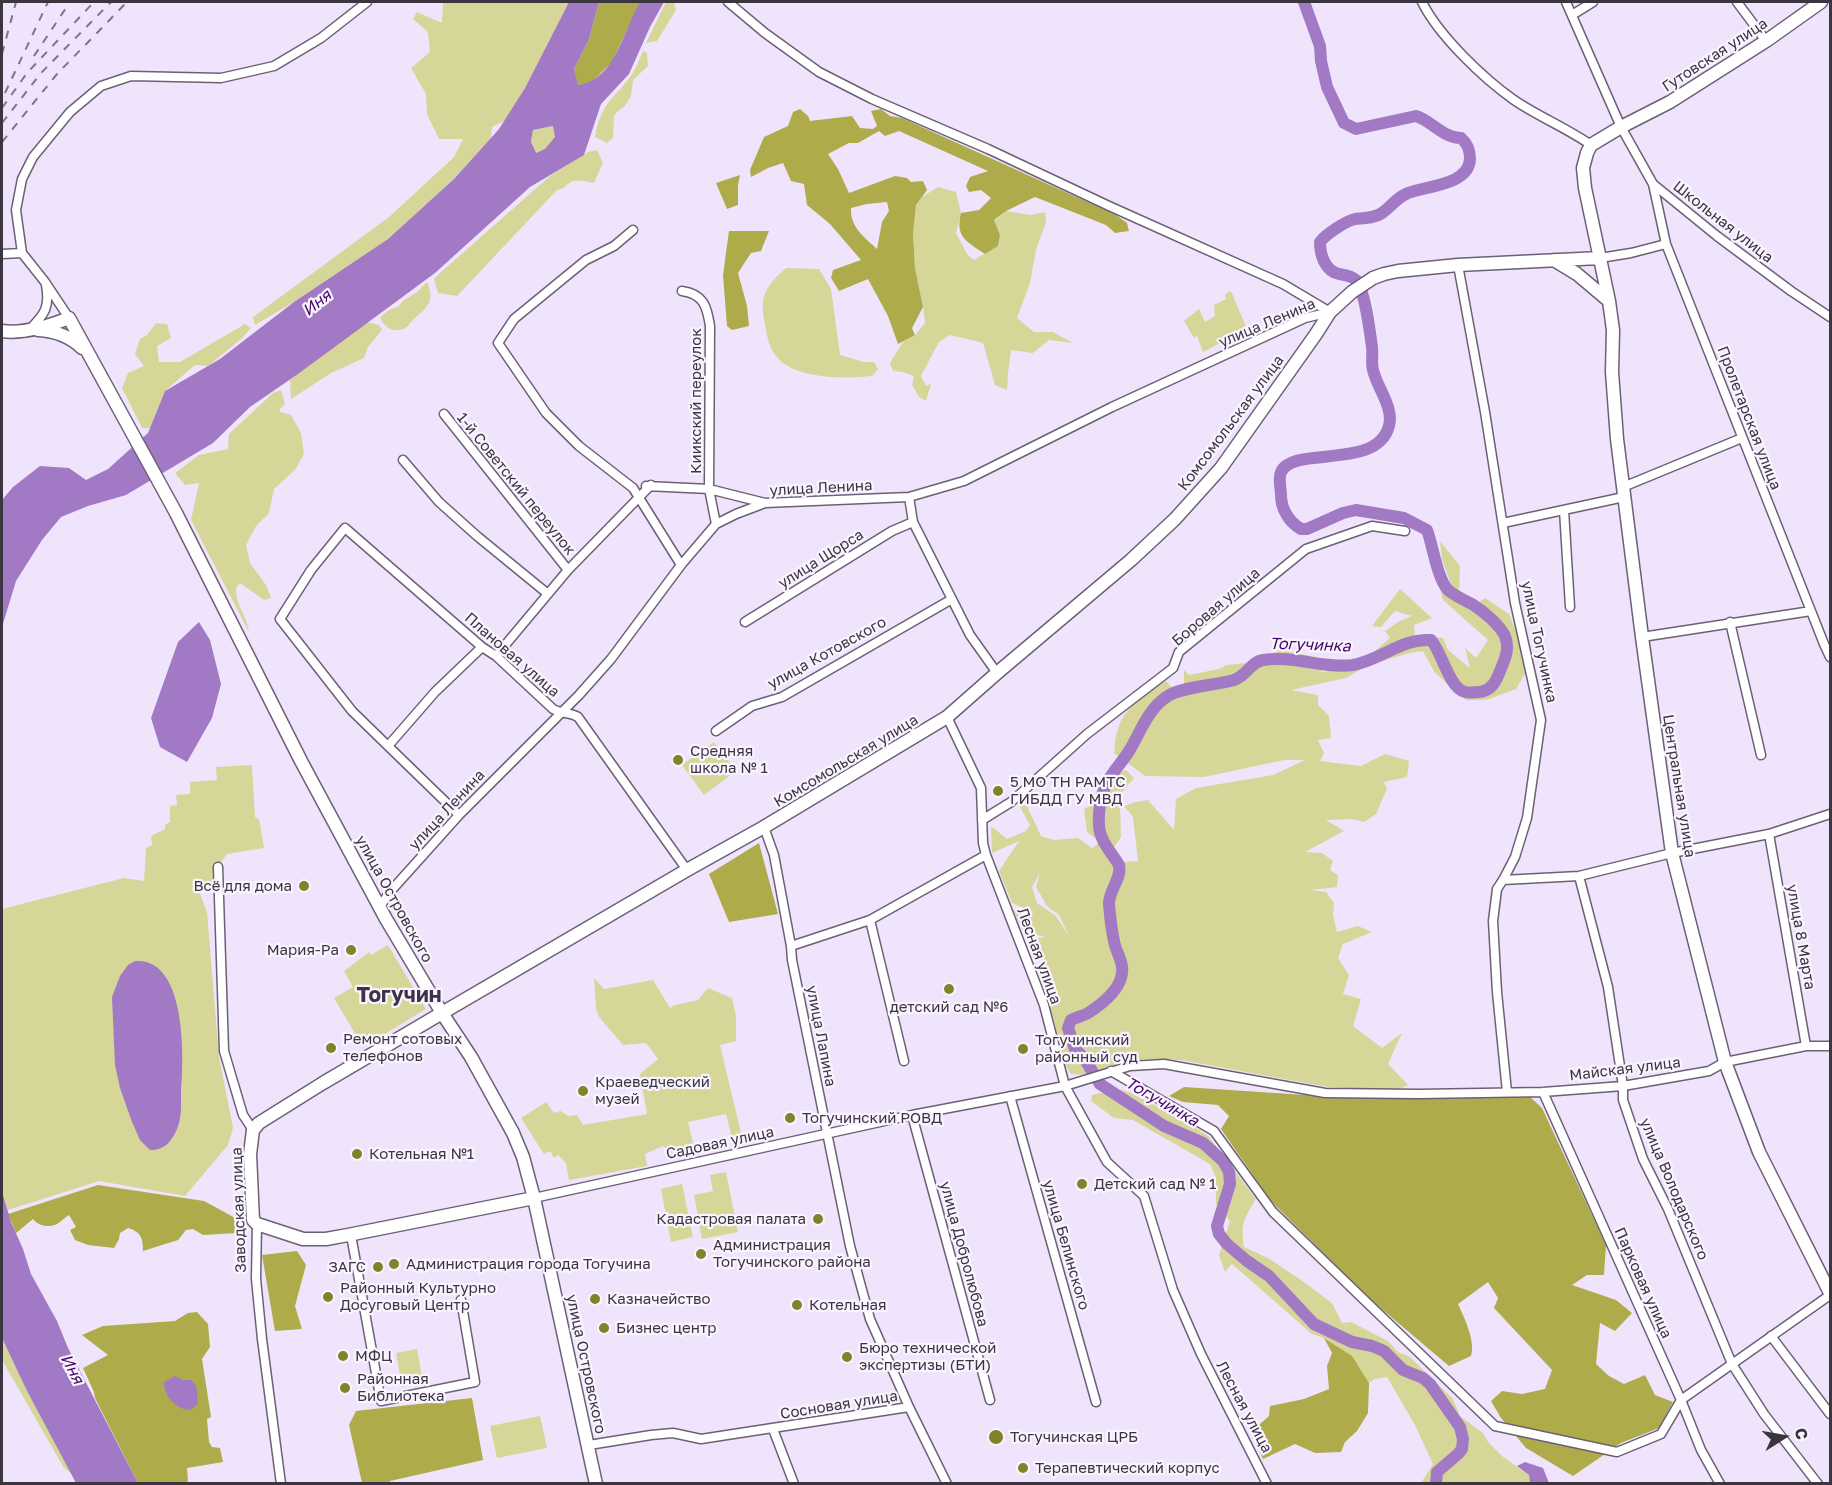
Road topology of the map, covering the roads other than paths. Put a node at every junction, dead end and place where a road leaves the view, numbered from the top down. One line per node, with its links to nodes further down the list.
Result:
1 (367, 2): 15 (street)
2 (728, 2): 24 (street)
3 (1422, 2): 11 (street)
4 (1566, 2): 8 (street)
5 (1593, 2): 8 (street)
6 (1737, 2): 9 (street)
7 (1821, 2): 9 (main road, Гутовская улица)
8 (1572, 15): 10 (street)
9 (1766, 41): 10 (main road, Гутовская улица)
10 (1621, 127): 11 (main road, Гутовская улица); 12 (street, Школьная улица)
11 (1592, 145): 17 (main road, Центральная улица)
12 (1653, 184): 14 (street, Пролетарская улица); 25 (street, Школьная улица)
13 (633, 230): 34 (street)
14 (1666, 244): 17 (street); 31 (street, Пролетарская улица)
15 (22, 253): 16 (street); 21 (street)
16 (2, 254)
17 (1600, 258): 18 (main road, Комсомольская улица); 20 (main road); 23 (main road, Центральная улица)
18 (1554, 260): 19 (main road, Комсомольская улица); 20 (main road)
19 (1458, 266): 24 (main road, Комсомольская улица); 42 (street, улица Тогучинка)
20 (1577, 274): 23 (main road)
21 (45, 282): 26 (street); 27 (street)
22 (682, 291): 35 (street, Киикский переулок)
23 (1609, 301): 36 (main road, Центральная улица)
24 (1330, 312): 38 (street, улица Ленина); 58 (main road, Комсомольская улица)
25 (1830, 317)
26 (69, 318): 27 (main road); 29 (main road, улица Островского)
27 (29, 330): 28 (main road); 29 (main road)
28 (2, 331)
29 (89, 356): 75 (main road, улица Островского)
30 (444, 414): 46 (street, 1-й Советский переулок)
31 (1742, 438): 36 (street); 50 (street, Пролетарская улица)
32 (403, 460): 47 (street)
33 (651, 485): 34 (street); 35 (street); 37 (street)
34 (633, 488): 37 (street)
35 (709, 489): 39 (street); 43 (street, Киикский переулок)
36 (1624, 492): 40 (street); 53 (main road, Центральная улица)
37 (640, 496): 45 (street); 46 (street)
38 (909, 497): 39 (street, улица Ленина); 41 (street)
39 (765, 503): 43 (street, улица Ленина)
40 (1564, 510): 42 (street); 49 (street)
41 (913, 522): 48 (street); 51 (street, улица Щорса)
42 (1503, 523): 74 (street, улица Тогучинка)
43 (716, 524): 45 (street, улица Ленина)
44 (1405, 531): 66 (street, Боровая улица)
45 (681, 565): 59 (street, улица Ленина)
46 (568, 570): 47 (street)
47 (548, 594): 56 (street)
48 (952, 599): 58 (street); 61 (street, улица Котовского)
49 (1570, 607)
50 (1811, 611): 52 (street); 54 (street, Пролетарская улица)
51 (746, 622)
52 (1731, 622): 53 (street); 63 (street)
53 (1642, 637): 69 (main road, Центральная улица)
54 (1827, 643): 57 (street, Пролетарская улица)
55 (482, 647): 56 (street, Плановая улица); 62 (street); 62 (street, Плановая улица)
56 (496, 656): 59 (street, Плановая улица)
57 (1830, 657)
58 (997, 673): 60 (main road, Комсомольская улица)
59 (561, 713): 65 (street, улица Ленина); 72 (street, Плановая улица)
60 (947, 717): 66 (street, Лесная улица); 67 (main road, Комсомольская улица)
61 (716, 731)
62 (388, 746): 65 (street)
63 (1761, 755)
64 (1830, 814): 68 (street)
65 (459, 815): 75 (street, улица Ленина)
66 (982, 820): 70 (street, Лесная улица)
67 (764, 827): 72 (main road, Комсомольская улица); 77 (street, улица Лапина)
68 (1769, 834): 69 (street); 79 (street, улица 8 Марта)
69 (1672, 853): 73 (street); 82 (main road, Центральная улица)
70 (986, 855): 76 (street); 84 (street, Лесная улица)
71 (218, 867): 90 (street, Заводская улица)
72 (687, 870): 78 (main road, Комсомольская улица)
73 (1578, 876): 74 (street); 85 (street, улица Володарского)
74 (1503, 880): 86 (street, улица Тогучинка)
75 (380, 907): 78 (main road, улица Островского)
76 (870, 920): 77 (street); 81 (street)
77 (791, 946): 91 (street, улица Лапина)
78 (442, 1013): 90 (main road, Комсомольская улица); 92 (main road, улица Островского)
79 (1806, 1046): 80 (street, Майская улица); 82 (street, Майская улица)
80 (1830, 1046)
81 (904, 1061)
82 (1725, 1062): 85 (street, Майская улица); 95 (main road, Центральная улица)
83 (1111, 1071): 84 (street, Садовая улица); 86 (street, Майская улица); 100 (street)
84 (1065, 1086): 88 (street, Садовая улица); 110 (street, Лесная улица)
85 (1623, 1086): 87 (street, Майская улица); 98 (street, улица Володарского)
86 (1507, 1092): 87 (street, Майская улица)
87 (1543, 1092): 100 (street, Парковая улица)
88 (1010, 1096): 89 (street, Садовая улица); 101 (street, улица Белинского)
89 (912, 1116): 91 (street, Садовая улица); 99 (street, улица Добролюбова)
90 (253, 1130): 93 (main road, Заводская улица)
91 (827, 1134): 92 (street, Садовая улица); 102 (street, улица Лапина)
92 (534, 1198): 94 (main road); 105 (main road, улица Островского)
93 (257, 1224): 94 (main road); 106 (street, Заводская улица)
94 (351, 1234): 96 (street)
95 (1830, 1294): 97 (street)
96 (461, 1300)
97 (1771, 1336): 98 (street); 103 (street)
98 (1732, 1364): 100 (street); 112 (street, улица Володарского)
99 (990, 1400)
100 (1681, 1400): 111 (street, Парковая улица)
101 (1096, 1402)
102 (909, 1407): 104 (street, Сосновая улица); 109 (street, улица Лапина)
103 (1830, 1414)
104 (773, 1429): 105 (street, Сосновая улица); 108 (street, Сосновая улица)
105 (589, 1445): 107 (main road, улица Островского)
106 (281, 1484)
107 (596, 1484)
108 (794, 1484)
109 (946, 1484)
110 (1267, 1484)
111 (1720, 1484)
112 (1818, 1484)

